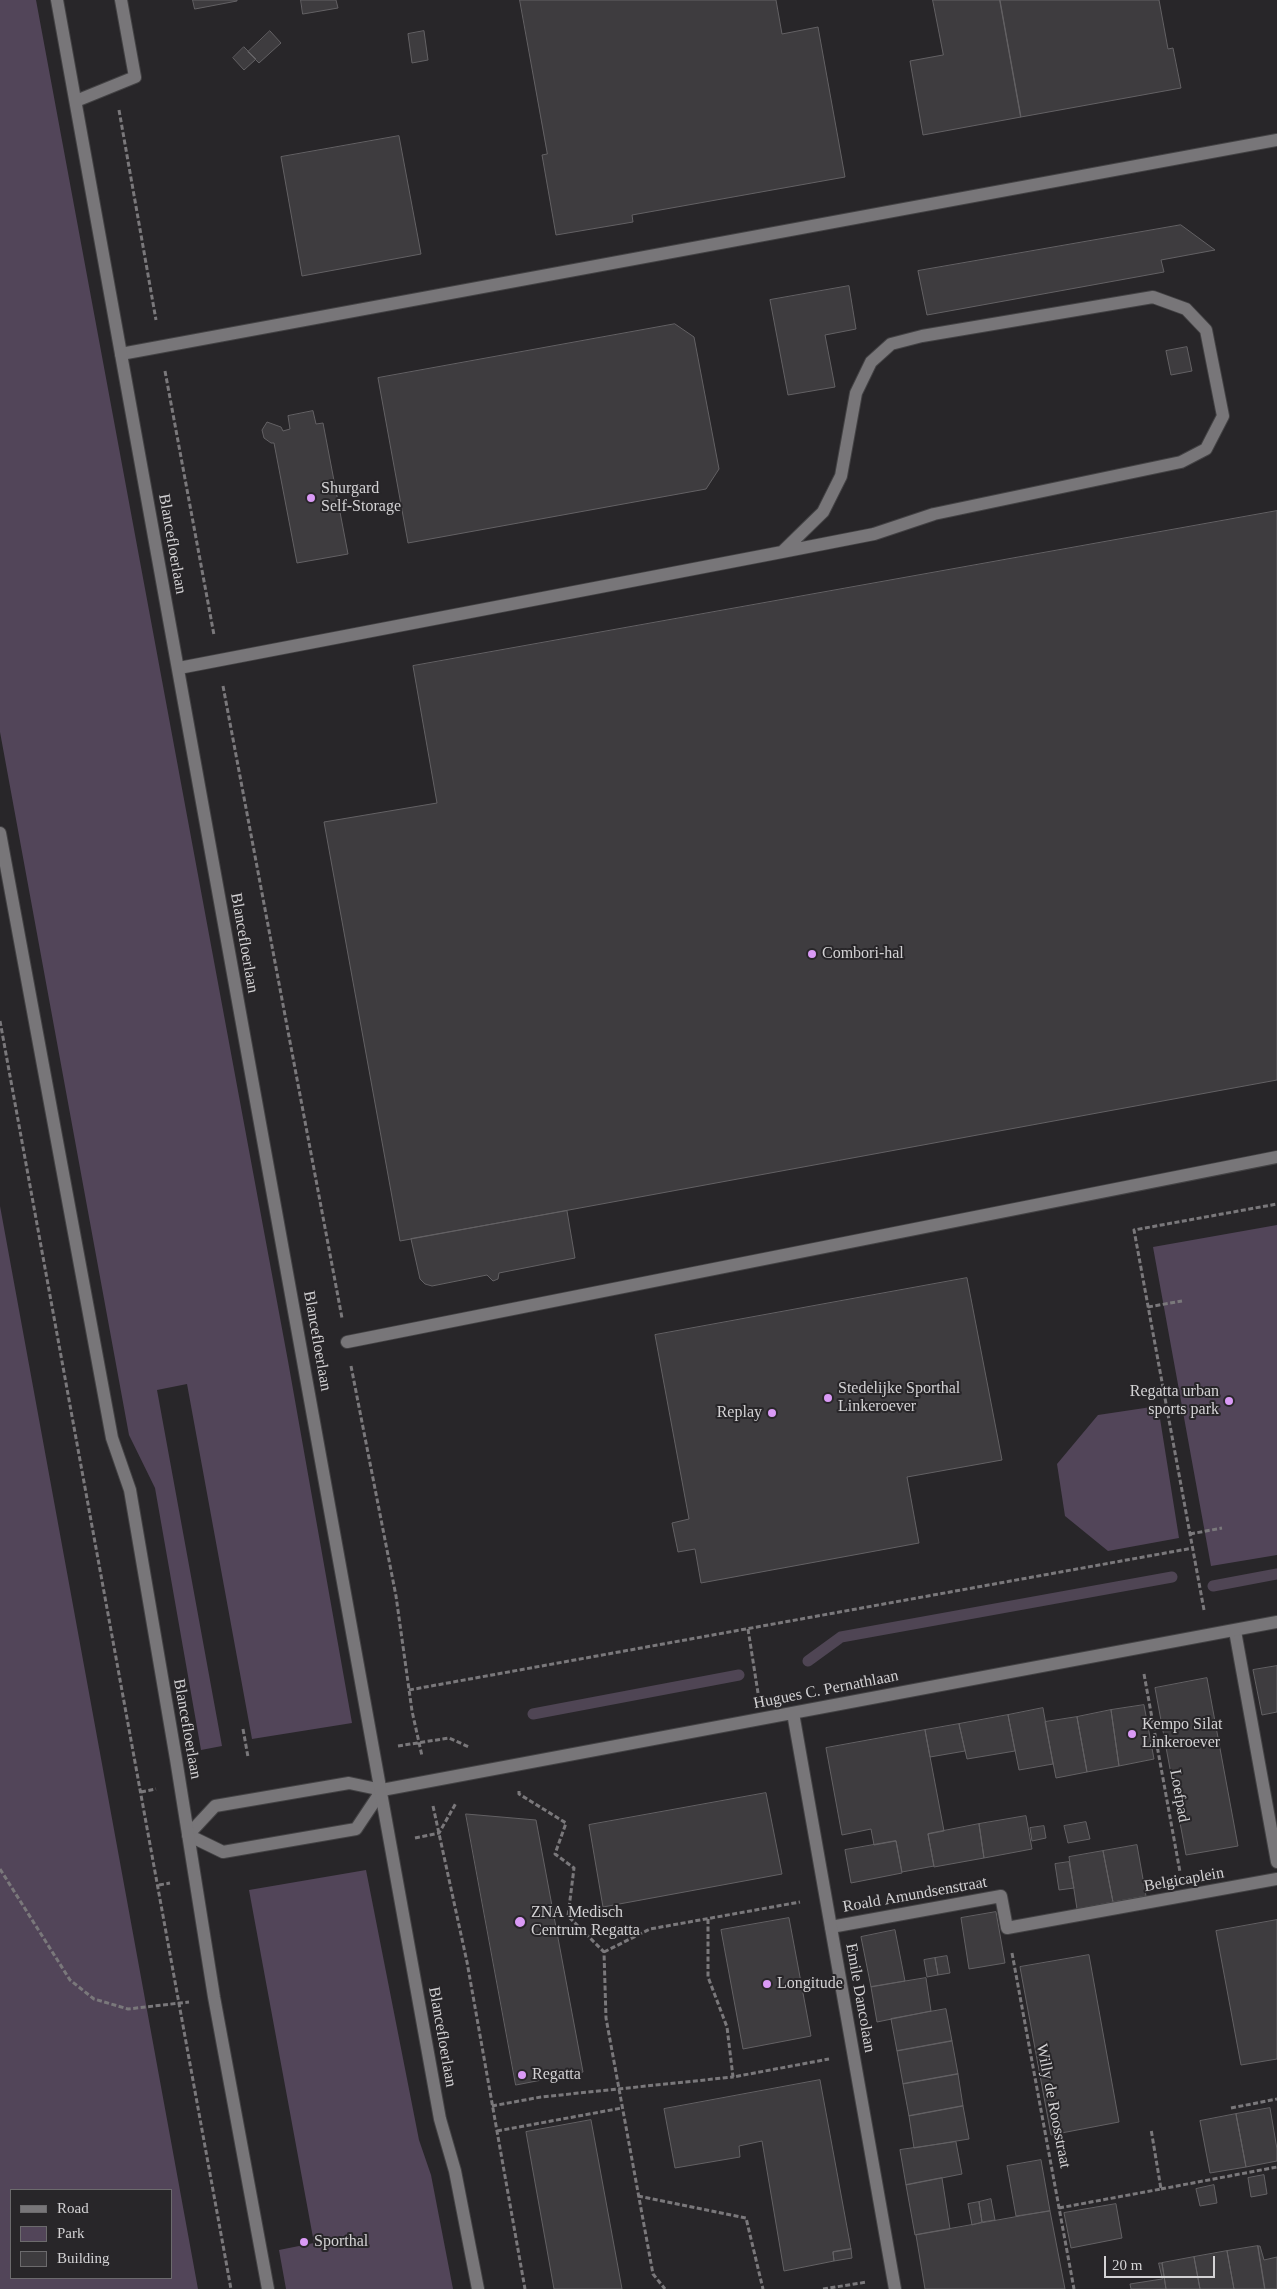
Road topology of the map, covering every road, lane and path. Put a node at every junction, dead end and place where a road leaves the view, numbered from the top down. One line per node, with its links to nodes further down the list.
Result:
1 (57, 0): 4 (main road, Blancefloerlaan)
2 (121, 0): 3 (main road)
3 (115, 86): 4 (main road); 6 (path)
4 (76, 101): 7 (main road, Blancefloerlaan)
5 (1277, 140): 6 (main road)
6 (161, 346): 7 (main road); 9 (path)
7 (121, 354): 10 (main road, Blancefloerlaan)
8 (782, 552): 8 (main road); 9 (main road)
9 (219, 661): 10 (main road); 17 (path)
10 (178, 668): 33 (main road, Blancefloerlaan)
11 (0, 833): 34 (main road, Blancefloerlaan)
12 (0, 1020): 45 (path)
13 (1277, 1157): 17 (main road)
14 (1277, 1204): 16 (path)
15 (1182, 1301): 16 (path)
16 (1148, 1307): 19 (path)
17 (347, 1342): 26 (path)
18 (1222, 1528): 19 (path)
19 (1190, 1534): 20 (path)
20 (1193, 1548): 22 (path); 24 (path)
21 (1277, 1622): 23 (main road, Hugues C. Pernathlaan)
22 (748, 1629): 26 (path); 28 (path)
23 (1235, 1631): 24 (main road, Hugues C. Pernathlaan); 35 (main road)
24 (1209, 1636): 25 (main road, Hugues C. Pernathlaan)
25 (1140, 1648): 27 (main road, Hugues C. Pernathlaan); 38 (path, Loefpad)
26 (409, 1690): 31 (path)
27 (793, 1712): 28 (main road, Hugues C. Pernathlaan); 39 (main road, Emile Dancolaan)
28 (762, 1718): 31 (main road, Hugues C. Pernathlaan)
29 (242, 1729): 30 (path)
30 (248, 1757)
31 (428, 1780): 33 (main road, Hugues C. Pernathlaan); 50 (path)
32 (519, 1788): 43 (path)
33 (382, 1790): 34 (main road); 34 (main road); 62 (main road, Blancefloerlaan)
34 (188, 1835): 44 (main road, Blancefloerlaan)
35 (1277, 1862)
36 (0, 1869): 45 (path)
37 (1277, 1879): 42 (main road, Belgicaplein)
38 (1182, 1880)
39 (826, 1898): 40 (path); 41 (main road, Emile Dancolaan)
40 (708, 1919): 43 (path); 47 (path)
41 (831, 1927): 42 (main road, Roald Amundsenstraat); 46 (main road, Emile Dancolaan)
42 (1007, 1928): 58 (path, Willy de Roosstraat)
43 (604, 1952): 48 (path)
44 (214, 1997): 45 (path); 61 (main road, Blancefloerlaan)
45 (181, 2003): 60 (path)
46 (854, 2055): 47 (path); 59 (main road, Emile Dancolaan)
47 (732, 2077): 48 (path)
48 (618, 2089): 50 (path); 51 (path)
49 (1277, 2100): 52 (path)
50 (492, 2106): 54 (path)
51 (622, 2108): 54 (path); 57 (path)
52 (1231, 2108)
53 (1151, 2129): 56 (path)
54 (497, 2131): 63 (path)
55 (1277, 2167): 56 (path)
56 (1161, 2189): 58 (path)
57 (638, 2196): 64 (path); 65 (path)
58 (1059, 2208): 67 (path, Willy de Roosstraat)
59 (894, 2283): 66 (path)
60 (231, 2289)
61 (268, 2289)
62 (478, 2289)
63 (525, 2289)
64 (665, 2289)
65 (763, 2289)
66 (823, 2289)
67 (1074, 2289)

